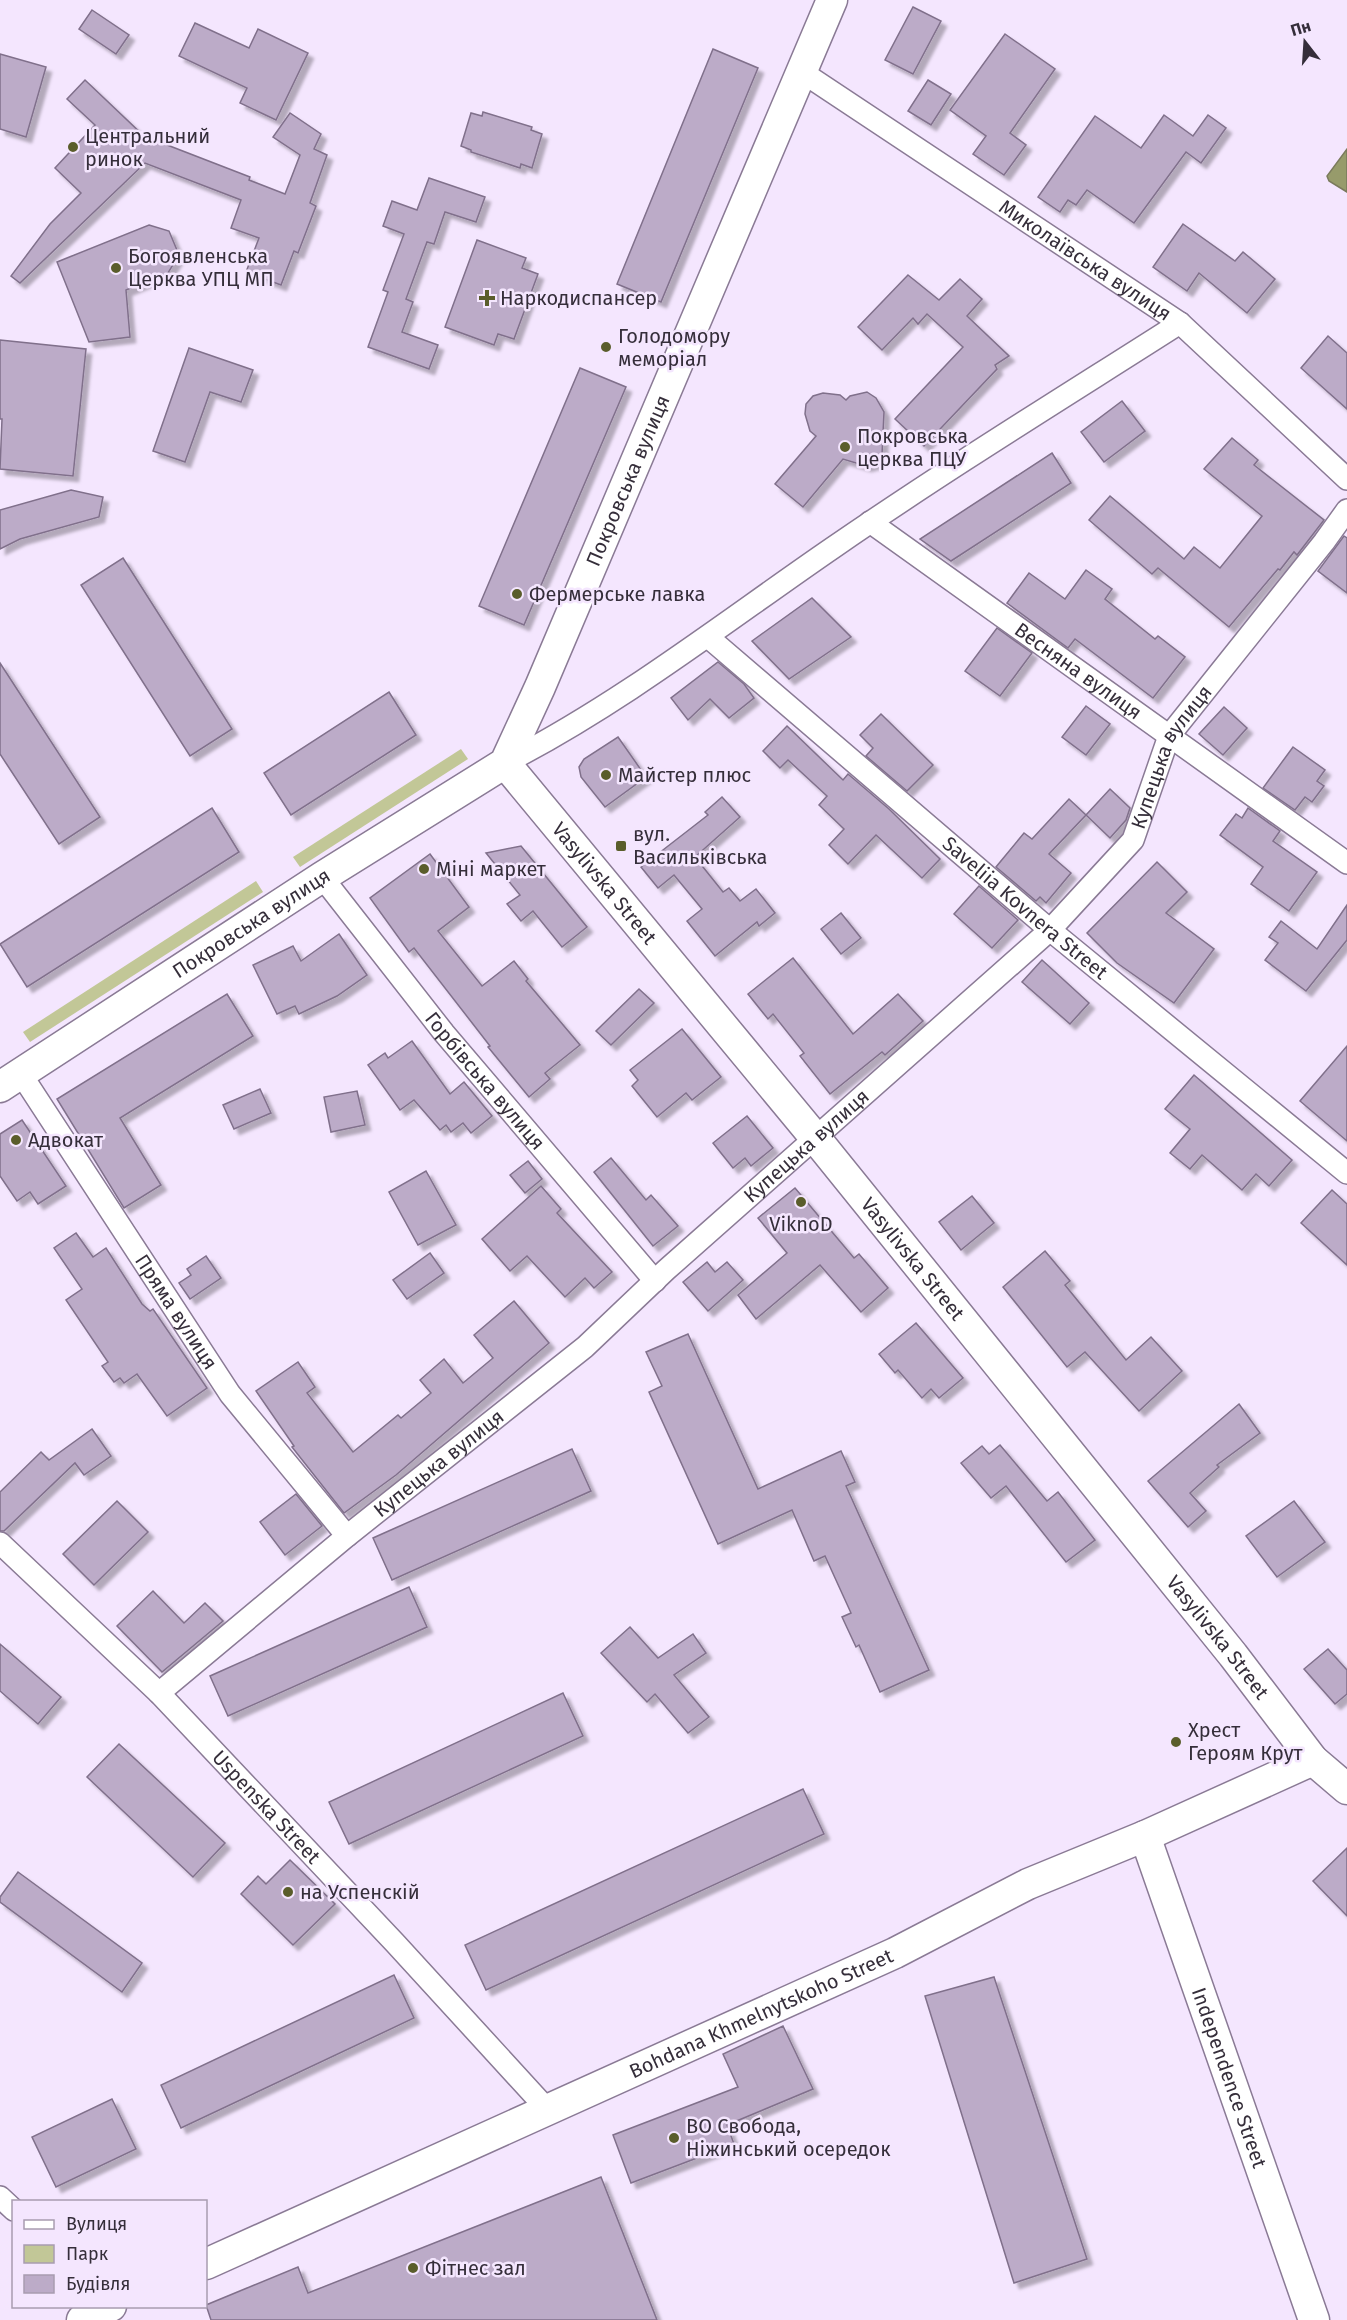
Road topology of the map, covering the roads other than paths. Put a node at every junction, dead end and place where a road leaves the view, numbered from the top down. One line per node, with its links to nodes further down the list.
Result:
1 (832, 0): 2 (street, Покровська вулиця)
2 (802, 72): 3 (street, Миколаївська вулиця); 9 (street, Покровська вулиця)
3 (1180, 323): 4 (street, Миколаївська вулиця); 6 (street, Покровська вулиця)
4 (1347, 479)
5 (1347, 510): 8 (street, Купецька вулиця)
6 (870, 522): 7 (street, Покровська вулиця); 8 (street, Весняна вулиця)
7 (708, 637): 9 (street, Покровська вулиця); 12 (street, Saveliia Kovnera Street)
8 (1169, 736): 10 (street, Весняна вулиця); 12 (street, Купецька вулиця)
9 (505, 763): 11 (street, Покровська вулиця); 14 (street, Vasylivska Street)
10 (1347, 863)
11 (322, 877): 13 (street, Покровська вулиця); 16 (street, Горбівська вулиця)
12 (1050, 930): 14 (street, Купецька вулиця); 15 (street, Saveliia Kovnera Street)
13 (11, 1081): 17 (street, Пряма вулиця)
14 (816, 1140): 16 (street, Купецька вулиця); 20 (street, Vasylivska Street)
15 (1347, 1173)
16 (655, 1281): 17 (street, Купецька вулиця)
17 (347, 1536): 19 (street, Купецька вулиця)
18 (0, 1544): 19 (street, Uspenska Street)
19 (159, 1693): 23 (street, Uspenska Street)
20 (1313, 1760): 21 (street, Vasylivska Street); 22 (street, Bohdana Khmelnytskoho Street)
21 (1347, 1789)
22 (1145, 1836): 23 (street, Bohdana Khmelnytskoho Street); 29 (street, Independence Street)
23 (546, 2108): 26 (street, Bohdana Khmelnytskoho Street)
24 (0, 2197): 25 (street)
25 (12, 2208)
26 (207, 2264)
27 (109, 2308): 28 (street)
28 (82, 2320)
29 (1314, 2320)

